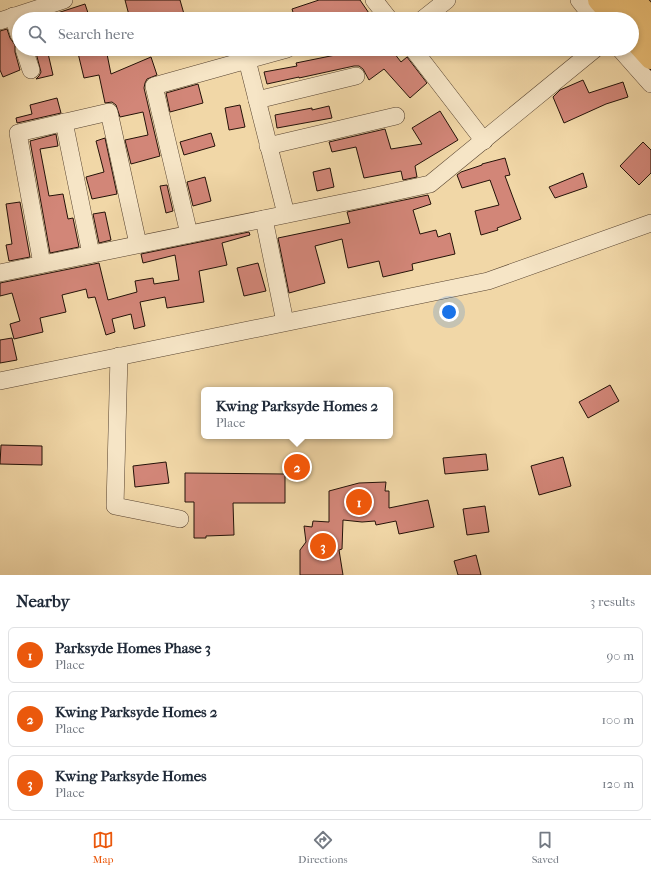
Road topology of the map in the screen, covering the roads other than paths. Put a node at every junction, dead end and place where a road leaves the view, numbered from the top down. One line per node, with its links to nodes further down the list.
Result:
1 (64, 0): 8 (street)
2 (374, 0): 9 (street)
3 (447, 0): 10 (street)
4 (579, 0): 11 (street)
5 (599, 0): 12 (main road)
6 (620, 0): 13 (main road)
7 (634, 0): 14 (main road)
8 (25, 12)
9 (383, 12)
10 (432, 12)
11 (588, 12)
12 (610, 12)
13 (630, 12)
14 (651, 19)
15 (639, 22): 16 (main road)
16 (651, 36)
17 (639, 45): 23 (main road)
18 (26, 56): 25 (street)
19 (262, 56): 24 (street)
20 (418, 56): 31 (street)
21 (587, 56): 31 (street)
22 (626, 56): 27 (street)
23 (651, 58)
24 (247, 60): 28 (street); 36 (street)
25 (31, 70)
26 (356, 76): 28 (street)
27 (651, 84)
28 (257, 100): 32 (street)
29 (396, 116): 32 (street)
30 (64, 122): 37 (street); 38 (street); 39 (street)
31 (484, 141): 33 (street)
32 (268, 146): 33 (street)
33 (286, 214): 34 (street)
34 (264, 219): 36 (street); 41 (street)
35 (651, 222): 41 (street)
36 (189, 234): 37 (street)
37 (138, 244): 38 (street)
38 (91, 254): 39 (street)
39 (42, 264): 40 (street)
40 (0, 273)
41 (285, 322): 42 (street)
42 (120, 356): 43 (street); 44 (street)
43 (0, 381)
44 (180, 519)

